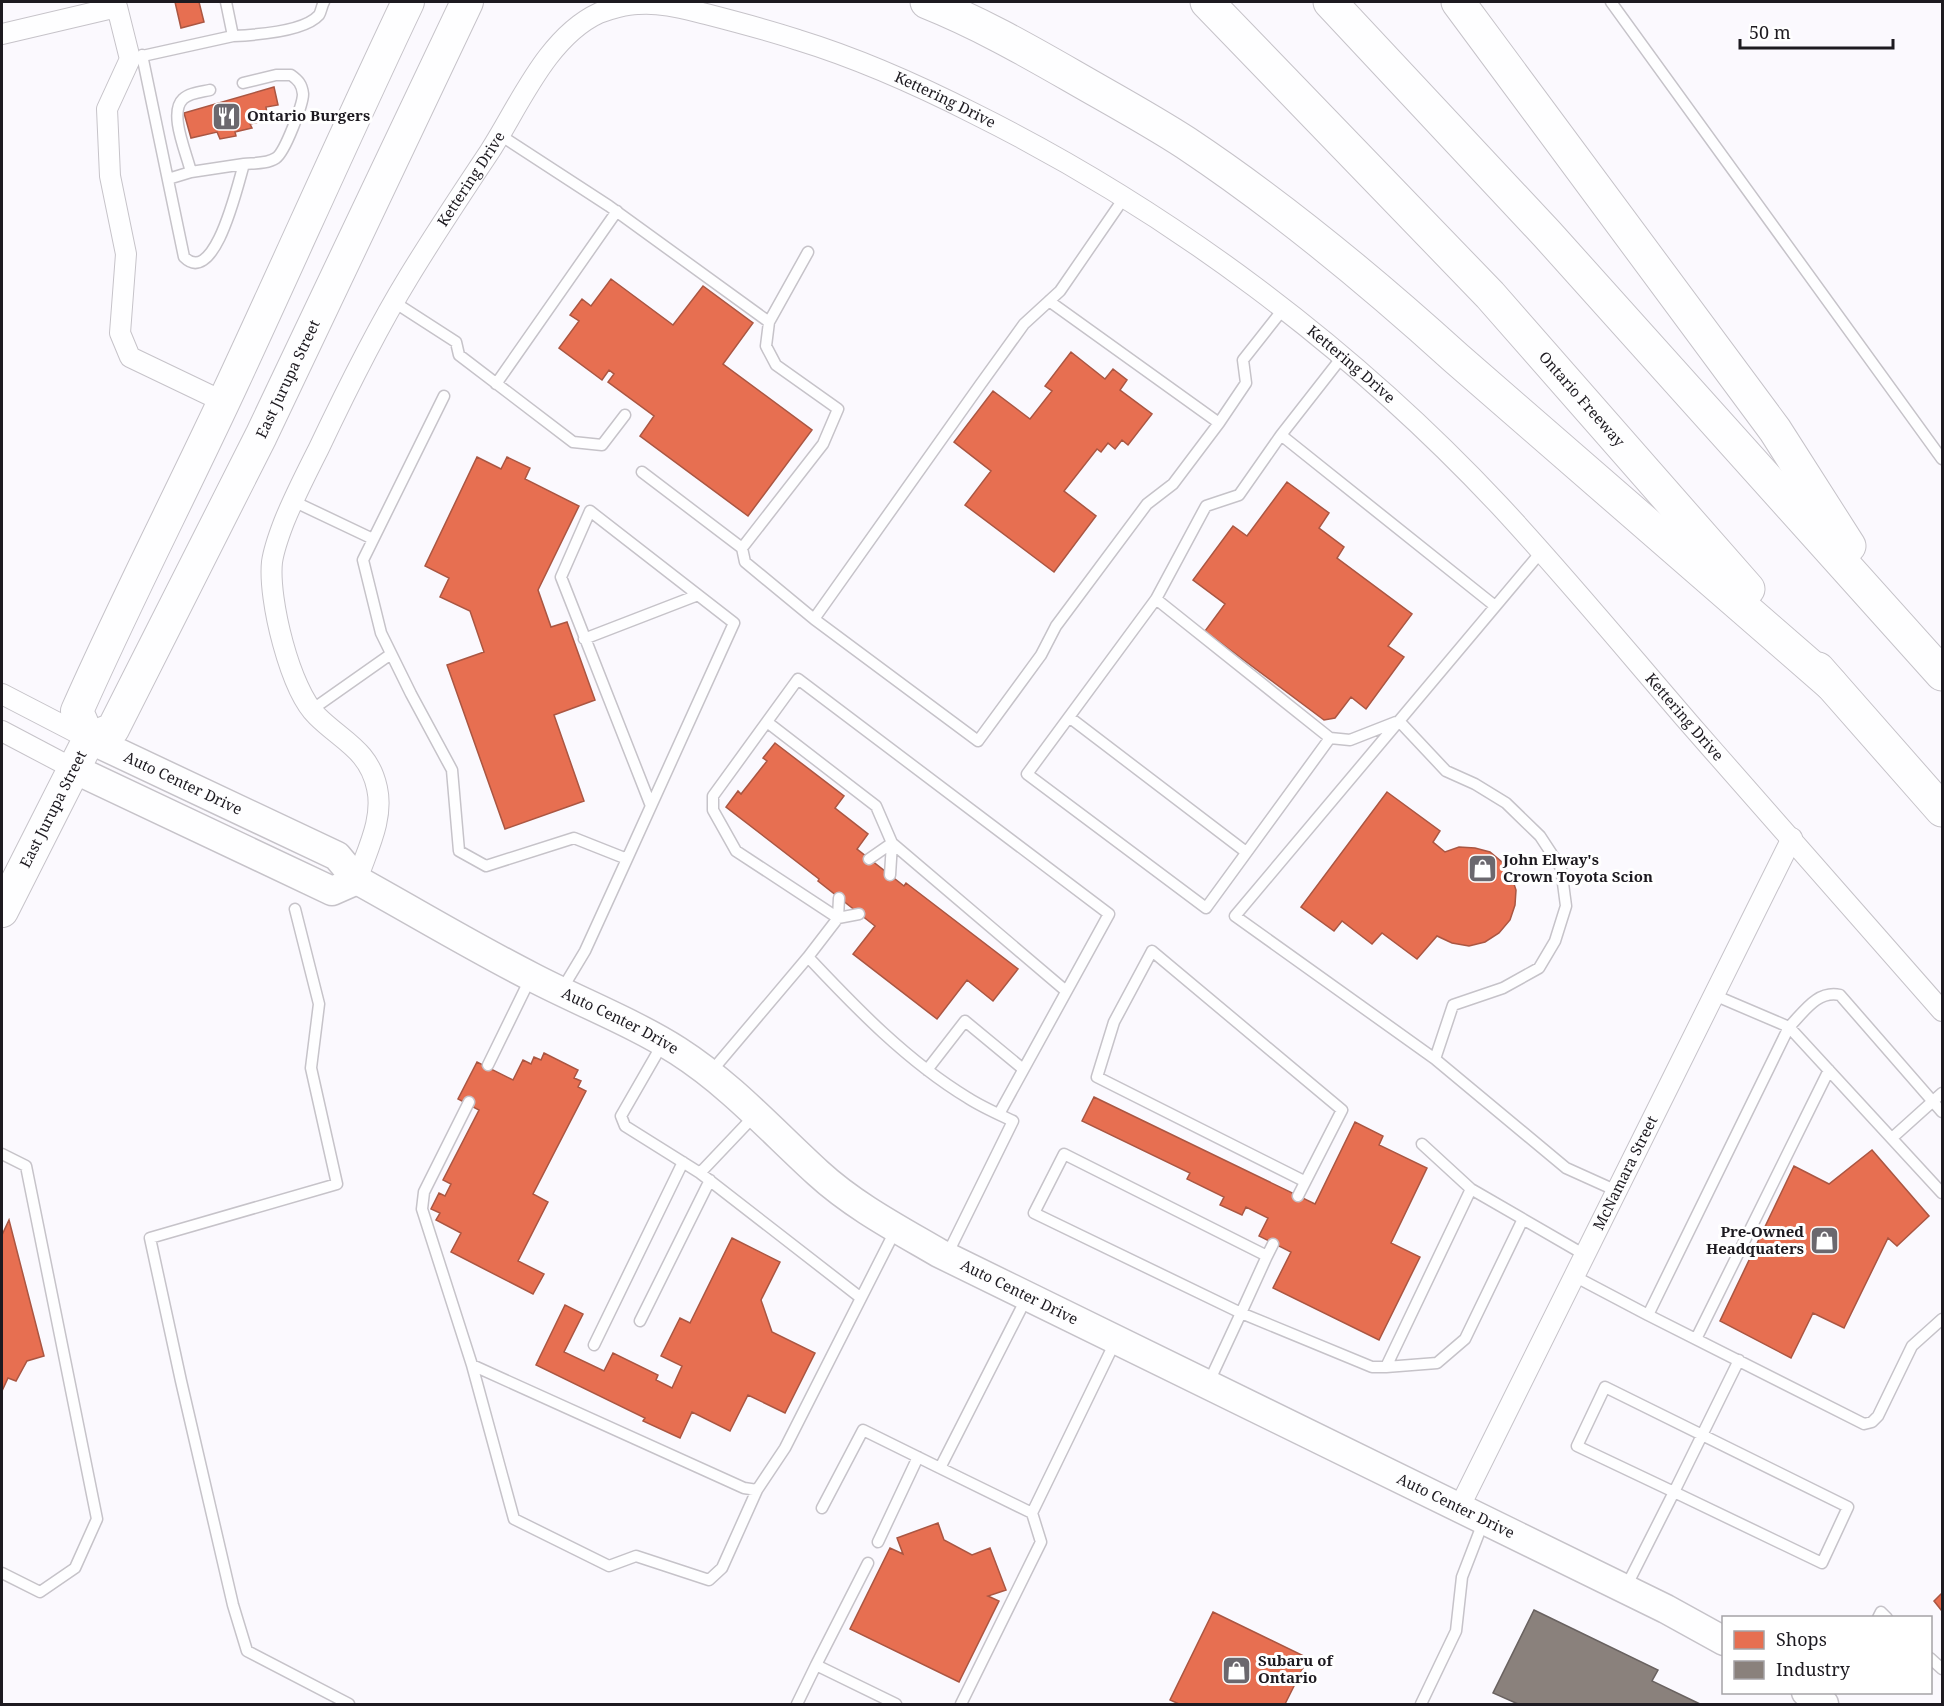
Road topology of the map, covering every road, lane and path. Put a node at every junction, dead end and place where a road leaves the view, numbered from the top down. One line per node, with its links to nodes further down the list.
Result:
1 (226, 2): 12 (lane)
2 (324, 2): 12 (lane)
3 (408, 2): 30 (main road, East Jurupa Street)
4 (467, 2): 56 (main road, East Jurupa Street)
5 (927, 2): 48 (highway)
6 (1207, 2): 48 (highway, Ontario Freeway)
7 (1330, 2): 44 (highway)
8 (1458, 2): 44 (highway)
9 (1611, 2): 34 (lane)
10 (117, 4): 11 (street); 13 (street)
11 (2, 34)
12 (233, 36): 13 (lane)
13 (136, 57): 19 (lane); 30 (street)
14 (243, 83): 17 (lane)
15 (210, 90): 18 (lane)
16 (500, 135): 20 (street, Kettering Drive); 21 (lane); 24 (street, Kettering Drive)
17 (244, 165): 18 (lane); 19 (lane)
18 (191, 172): 19 (lane)
19 (168, 179)
20 (1124, 198): 23 (lane); 25 (street, Kettering Drive)
21 (617, 211): 26 (lane); 28 (lane)
22 (808, 252): 26 (lane)
23 (1049, 301): 32 (lane); 43 (lane)
24 (394, 302): 28 (lane); 36 (street, Kettering Drive)
25 (1284, 308): 27 (street, Kettering Drive); 32 (lane)
26 (769, 322): 38 (lane)
27 (1342, 357): 33 (lane); 39 (street, Kettering Drive)
28 (496, 384): 31 (lane)
29 (444, 396): 37 (lane)
30 (224, 402): 56 (main road, East Jurupa Street)
31 (625, 415)
32 (1219, 423): 43 (lane)
33 (1281, 435): 41 (lane); 42 (lane)
34 (1942, 459)
35 (642, 472): 38 (lane)
36 (293, 501): 37 (lane); 50 (street, Kettering Drive)
37 (373, 539): 46 (lane)
38 (742, 548): 43 (lane)
39 (1541, 552): 42 (lane); 60 (street, Kettering Drive)
40 (698, 595): 45 (lane); 45 (lane); 58 (lane)
41 (1156, 599): 51 (lane); 55 (lane)
42 (1496, 606): 52 (lane)
43 (814, 620)
44 (1900, 626): 47 (highway)
45 (584, 639): 58 (lane)
46 (391, 654): 50 (lane); 63 (lane)
47 (1942, 674)
48 (1831, 684): 59 (highway, Ontario Freeway)
49 (2, 694): 56 (street, Auto Center Drive)
50 (310, 711): 66 (street, Kettering Drive)
51 (1070, 717): 62 (lane); 62 (lane)
52 (1399, 721): 55 (lane); 80 (lane); 80 (lane)
53 (767, 722): 61 (lane); 71 (lane); 75 (lane)
54 (2, 731): 57 (street)
55 (1330, 738): 62 (lane)
56 (89, 739): 57 (main road, East Jurupa Street); 66 (street, Auto Center Drive)
57 (74, 769): 66 (street); 69 (main road, East Jurupa Street)
58 (651, 806): 63 (lane)
59 (1942, 810)
60 (1792, 838): 76 (street, McNamara Street); 77 (street, Kettering Drive)
61 (892, 843): 64 (lane); 65 (lane); 75 (lane)
62 (1246, 852)
63 (627, 859): 74 (lane)
64 (869, 859)
65 (890, 875)
66 (357, 880): 73 (street, Auto Center Drive)
67 (839, 898): 71 (lane)
68 (296, 909): 137 (lane)
69 (2, 911)
70 (859, 914): 71 (lane)
71 (838, 918): 72 (lane)
72 (807, 957): 83 (lane); 85 (lane)
73 (531, 977): 74 (street, Auto Center Drive); 81 (lane)
74 (561, 991): 79 (street, Auto Center Drive)
75 (1066, 991): 82 (lane)
76 (1714, 994): 78 (lane); 100 (street, McNamara Street)
77 (1942, 1011)
78 (1789, 1027): 84 (lane); 87 (lane); 113 (lane)
79 (663, 1043): 85 (street, Auto Center Drive); 95 (lane)
80 (1435, 1059): 100 (lane)
81 (488, 1065)
82 (1023, 1069): 83 (lane); 91 (lane)
83 (927, 1070): 91 (lane)
84 (1829, 1070): 92 (lane); 116 (lane)
85 (710, 1073): 90 (street, Auto Center Drive)
86 (1942, 1093): 87 (lane)
87 (1933, 1101): 89 (lane); 92 (lane)
88 (469, 1102): 120 (lane)
89 (1942, 1112)
90 (756, 1113): 96 (lane); 104 (street, Auto Center Drive)
91 (999, 1114): 108 (lane)
92 (1892, 1138): 101 (lane)
93 (1422, 1144): 99 (lane)
94 (2, 1154): 133 (lane)
95 (683, 1162): 96 (lane); 118 (lane)
96 (700, 1173): 97 (lane)
97 (710, 1180): 111 (lane); 115 (lane)
98 (1304, 1181): 98 (lane); 102 (lane)
99 (1471, 1189): 103 (lane); 121 (lane)
100 (1617, 1191): 106 (street, McNamara Street)
101 (1942, 1193)
102 (1298, 1196)
103 (1523, 1219): 106 (lane); 121 (lane)
104 (896, 1228): 108 (street, Auto Center Drive); 111 (lane)
105 (1273, 1244): 107 (lane)
106 (1585, 1255): 109 (street, McNamara Street)
107 (1267, 1256): 112 (lane); 112 (lane)
108 (946, 1257): 110 (street, Auto Center Drive)
109 (1575, 1276): 113 (lane); 130 (street, McNamara Street)
110 (1027, 1297): 117 (street, Auto Center Drive); 125 (lane)
111 (861, 1298): 126 (lane)
112 (1240, 1313): 121 (lane); 122 (lane)
113 (1648, 1315): 116 (lane)
114 (1942, 1319): 119 (lane)
115 (640, 1321)
116 (1696, 1339): 119 (lane)
117 (1116, 1340): 122 (street, Auto Center Drive); 129 (lane)
118 (594, 1345)
119 (1739, 1360): 123 (lane)
120 (472, 1365): 126 (lane); 126 (lane)
121 (1386, 1367)
122 (1207, 1385): 130 (street, Auto Center Drive)
123 (1702, 1435): 127 (lane); 127 (lane); 127 (lane)
124 (918, 1457): 125 (lane); 128 (lane); 131 (lane)
125 (940, 1468): 129 (lane)
126 (757, 1490)
127 (1674, 1492): 134 (lane)
128 (822, 1508)
129 (1032, 1513): 140 (lane)
130 (1472, 1514): 134 (street, Auto Center Drive); 141 (lane)
131 (878, 1542)
132 (868, 1563): 136 (lane)
133 (2, 1573)
134 (1625, 1589): 135 (street, Auto Center Drive)
135 (1722, 1640)
136 (816, 1665): 138 (lane); 139 (lane)
137 (349, 1704)
138 (797, 1704)
139 (896, 1704)
140 (962, 1704)
141 (1421, 1704)

